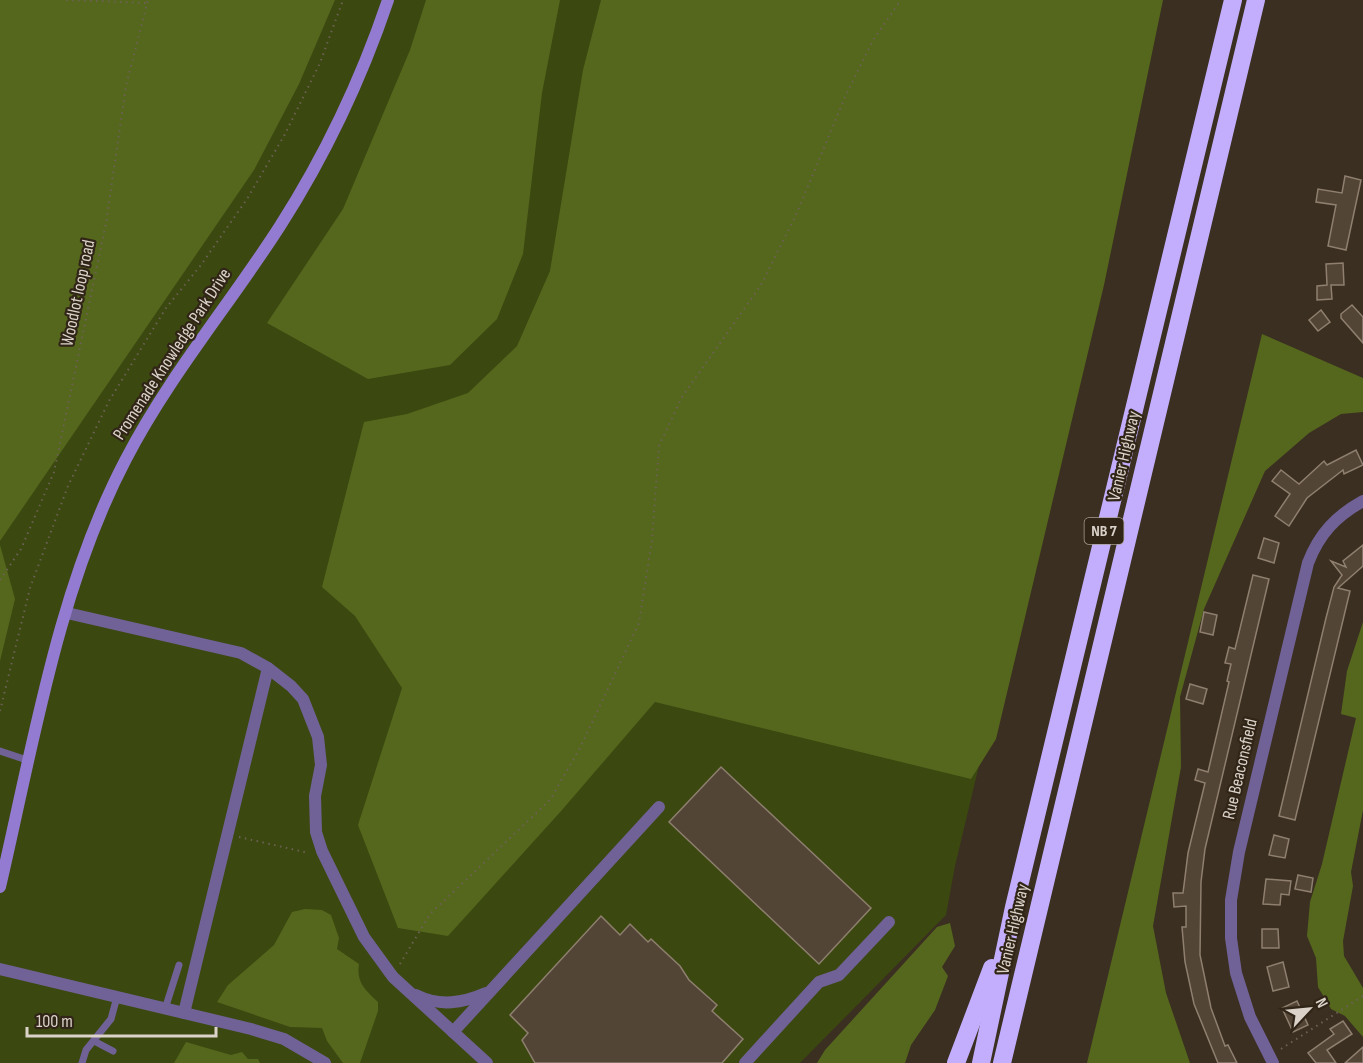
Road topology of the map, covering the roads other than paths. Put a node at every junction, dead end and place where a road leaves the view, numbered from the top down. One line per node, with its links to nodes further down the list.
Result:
1 (388, 0): 5 (street, Promenade Knowledge Park Drive)
2 (1233, 0): 11 (highway, Vanier Highway / NB 7)
3 (1256, 0): 30 (highway, Vanier Highway / NB 7)
4 (1363, 501): 23 (street, Rue Beaconsfield)
5 (67, 613): 6 (street); 8 (street, Promenade Knowledge Park Drive)
6 (268, 668): 15 (street); 19 (street)
7 (0, 752): 8 (lane)
8 (30, 761): 10 (street, Promenade Knowledge Park Drive)
9 (658, 807): 16 (street)
10 (0, 887)
11 (1014, 907): 28 (highway); 29 (highway, Vanier Highway / NB 7)
12 (889, 922): 27 (street)
13 (179, 966): 18 (lane)
14 (0, 969): 17 (street)
15 (407, 991): 16 (street); 20 (street)
16 (491, 991): 20 (street)
17 (117, 997): 18 (street); 21 (lane)
18 (165, 1009): 19 (street)
19 (184, 1013): 25 (street)
20 (453, 1032): 26 (street)
21 (94, 1041): 22 (lane); 24 (lane)
22 (113, 1051)
23 (1271, 1060)
24 (82, 1063)
25 (325, 1063)
26 (487, 1063)
27 (744, 1063)
28 (956, 1063)
29 (981, 1063)
30 (1002, 1063)

